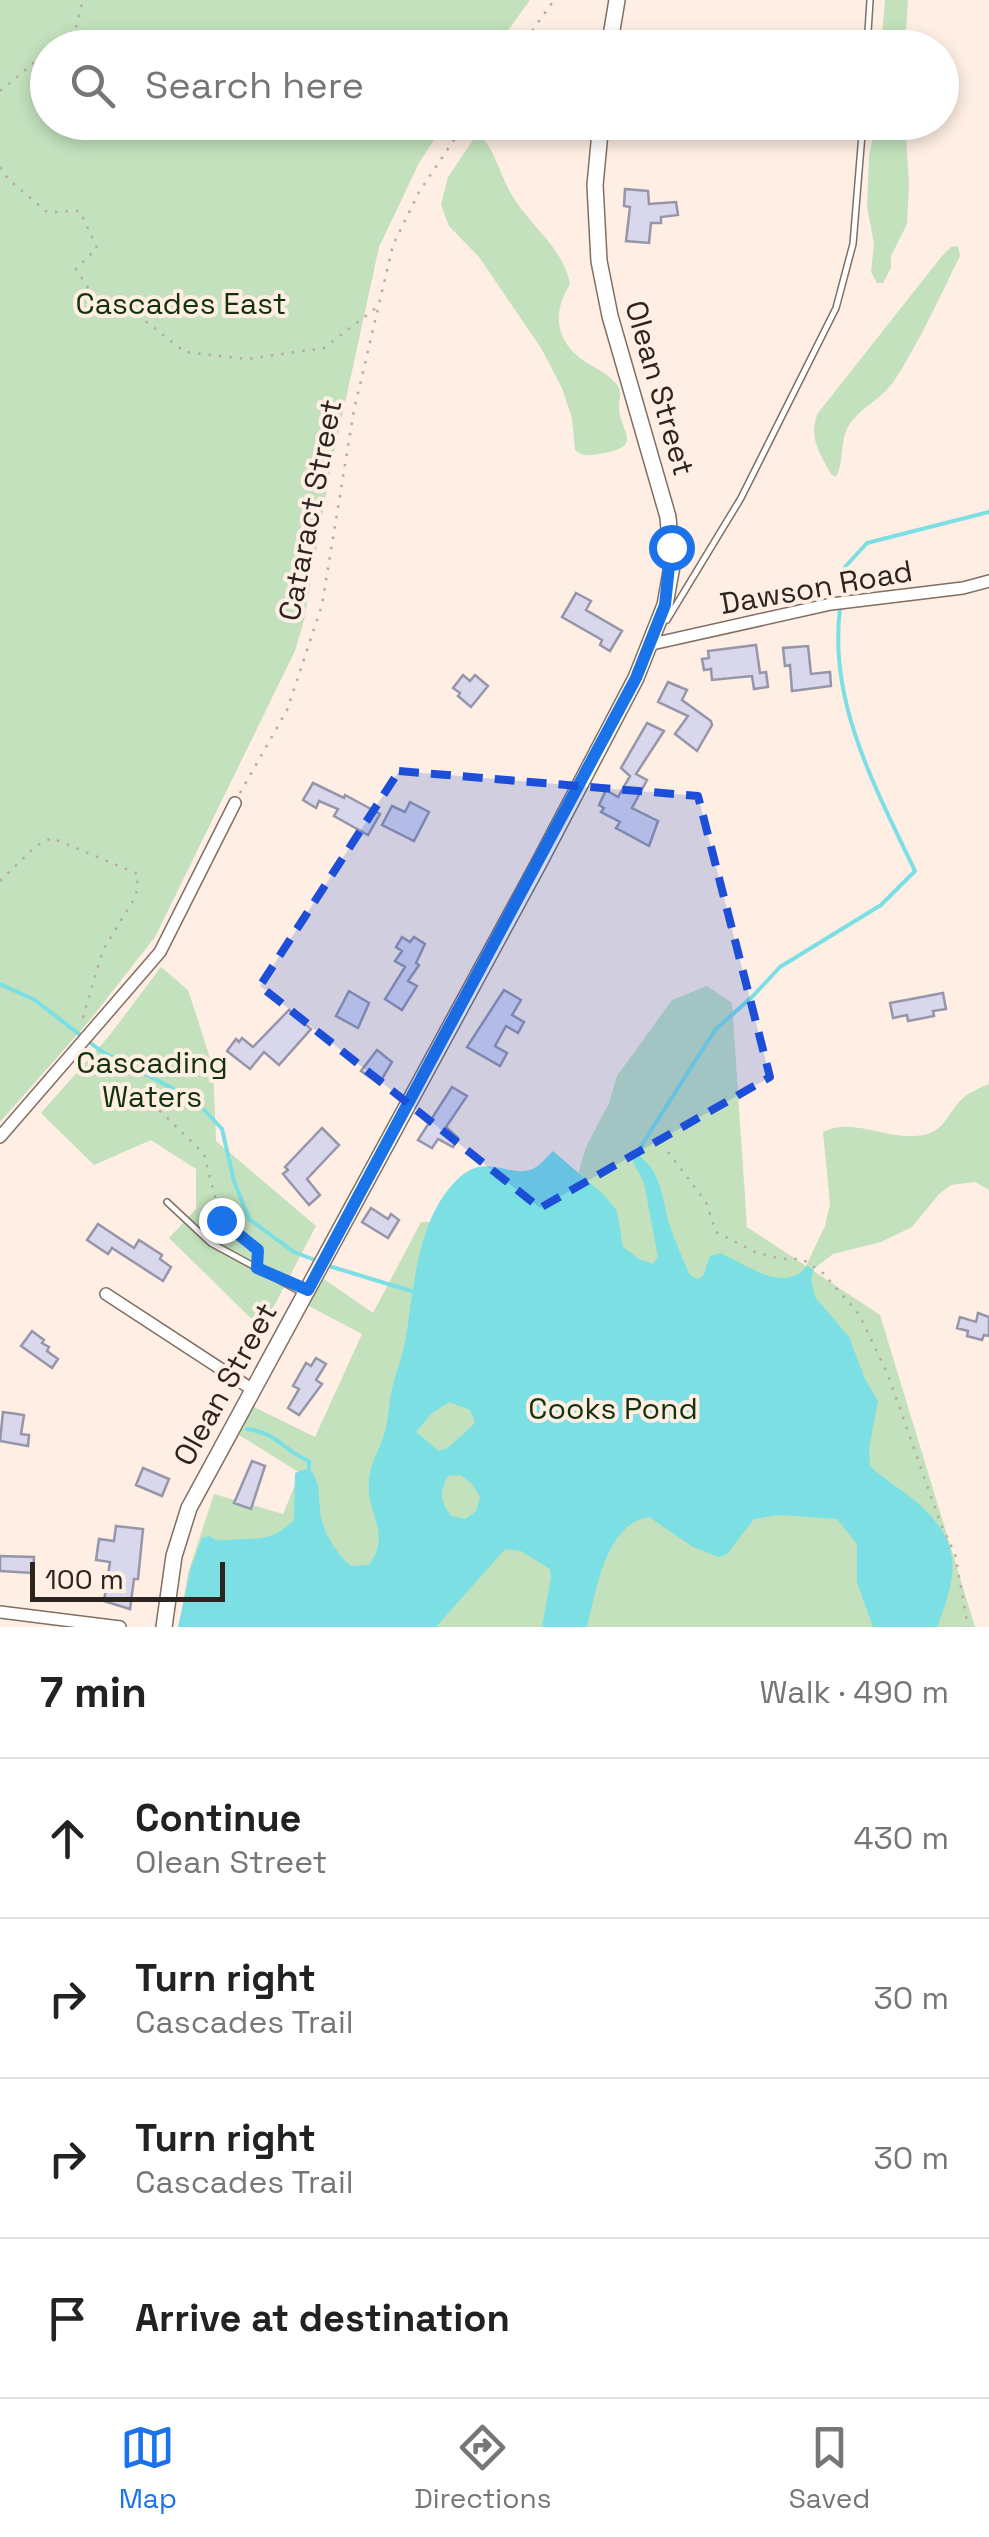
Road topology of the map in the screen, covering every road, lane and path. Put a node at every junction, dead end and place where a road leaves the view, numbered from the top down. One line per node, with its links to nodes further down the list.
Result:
1 (84, 0): 5 (path)
2 (554, 0): 6 (path)
3 (617, 0): 7 (street)
4 (870, 0): 8 (lane)
5 (74, 30)
6 (533, 30)
7 (612, 30)
8 (868, 30)
9 (30, 66): 10 (path)
10 (0, 92)
11 (454, 140): 15 (path, Cataract Street)
12 (600, 140): 17 (street, Olean Street)
13 (861, 140): 17 (lane)
14 (0, 167): 15 (path)
15 (379, 306): 18 (path, Cataract Street)
16 (989, 581): 17 (street, Dawson Road)
17 (652, 644): 26 (street, Olean Street)
18 (235, 803): 20 (street)
19 (0, 881): 20 (path)
20 (83, 1042): 21 (street); 24 (path)
21 (0, 1138)
22 (668, 1152): 31 (path)
23 (168, 1202): 24 (lane)
24 (257, 1268): 26 (lane)
25 (106, 1294): 27 (street)
26 (305, 1294): 27 (street, Olean Street)
27 (253, 1390): 30 (street, Olean Street)
28 (0, 1612): 29 (street)
29 (120, 1627)
30 (164, 1627)
31 (968, 1627)

